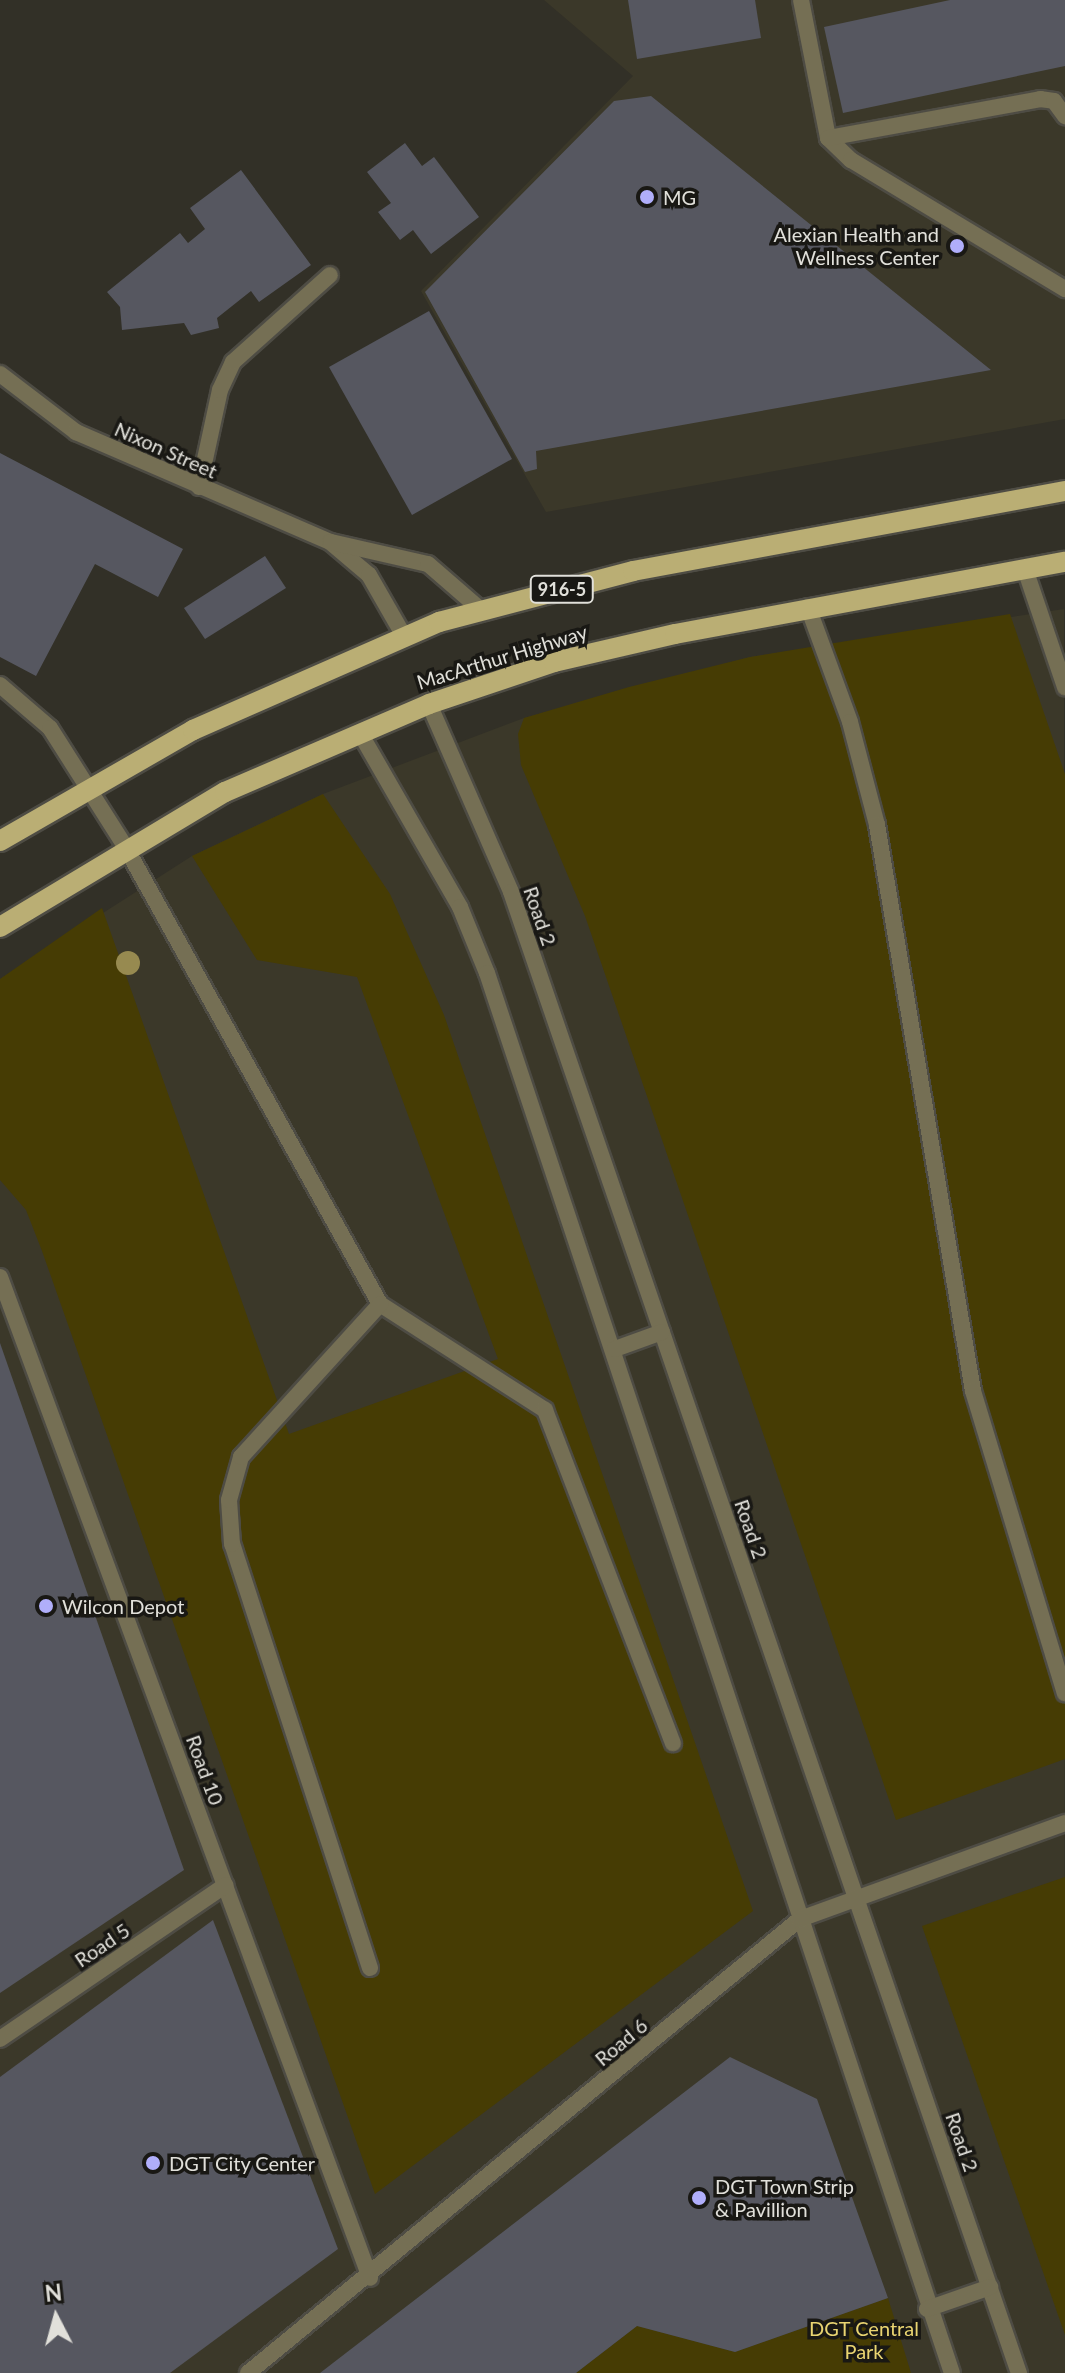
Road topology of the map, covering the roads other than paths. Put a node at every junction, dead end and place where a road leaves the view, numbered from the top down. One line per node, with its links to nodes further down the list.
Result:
1 (801, 0): 3 (street)
2 (1065, 116): 3 (street)
3 (828, 138): 5 (street)
4 (330, 275): 7 (street)
5 (1065, 289)
6 (0, 374): 7 (street, Nixon Street)
7 (199, 487): 9 (street, Nixon Street)
8 (1065, 491): 13 (main road, 916-5)
9 (330, 542): 13 (street, Nixon Street); 14 (street, Nixon Street)
10 (1065, 562): 11 (main road, MacArthur Highway)
11 (1025, 569): 12 (main road, MacArthur Highway); 16 (street)
12 (808, 607): 17 (main road, MacArthur Highway); 27 (street)
13 (480, 609): 14 (main road, 916-5)
14 (404, 636): 19 (main road, 916-5)
15 (0, 685): 19 (street)
16 (1065, 687)
17 (429, 704): 18 (main road, MacArthur Highway); 25 (street, Road 2)
18 (360, 733): 21 (main road, MacArthur Highway); 26 (street)
19 (89, 784): 20 (main road, 916-5); 21 (street)
20 (0, 841)
21 (125, 846): 22 (main road, MacArthur Highway); 24 (street)
22 (0, 927)
23 (0, 1277): 30 (street, Road 10)
24 (380, 1304): 28 (street); 33 (street)
25 (662, 1332): 26 (street); 31 (street, Road 2)
26 (615, 1349): 32 (street)
27 (1065, 1693)
28 (673, 1743)
29 (1065, 1823): 31 (street, Road 6)
30 (226, 1885): 34 (street, Road 5); 35 (street, Road 10)
31 (857, 1898): 32 (street, Road 6); 36 (street, Road 2)
32 (800, 1919): 35 (street, Road 6); 37 (street)
33 (370, 1968)
34 (0, 2039)
35 (370, 2278): 38 (street, Road 6)
36 (990, 2287): 37 (street); 40 (street, Road 2)
37 (927, 2309): 39 (street)
38 (248, 2373)
39 (952, 2373)
40 (1019, 2373)

